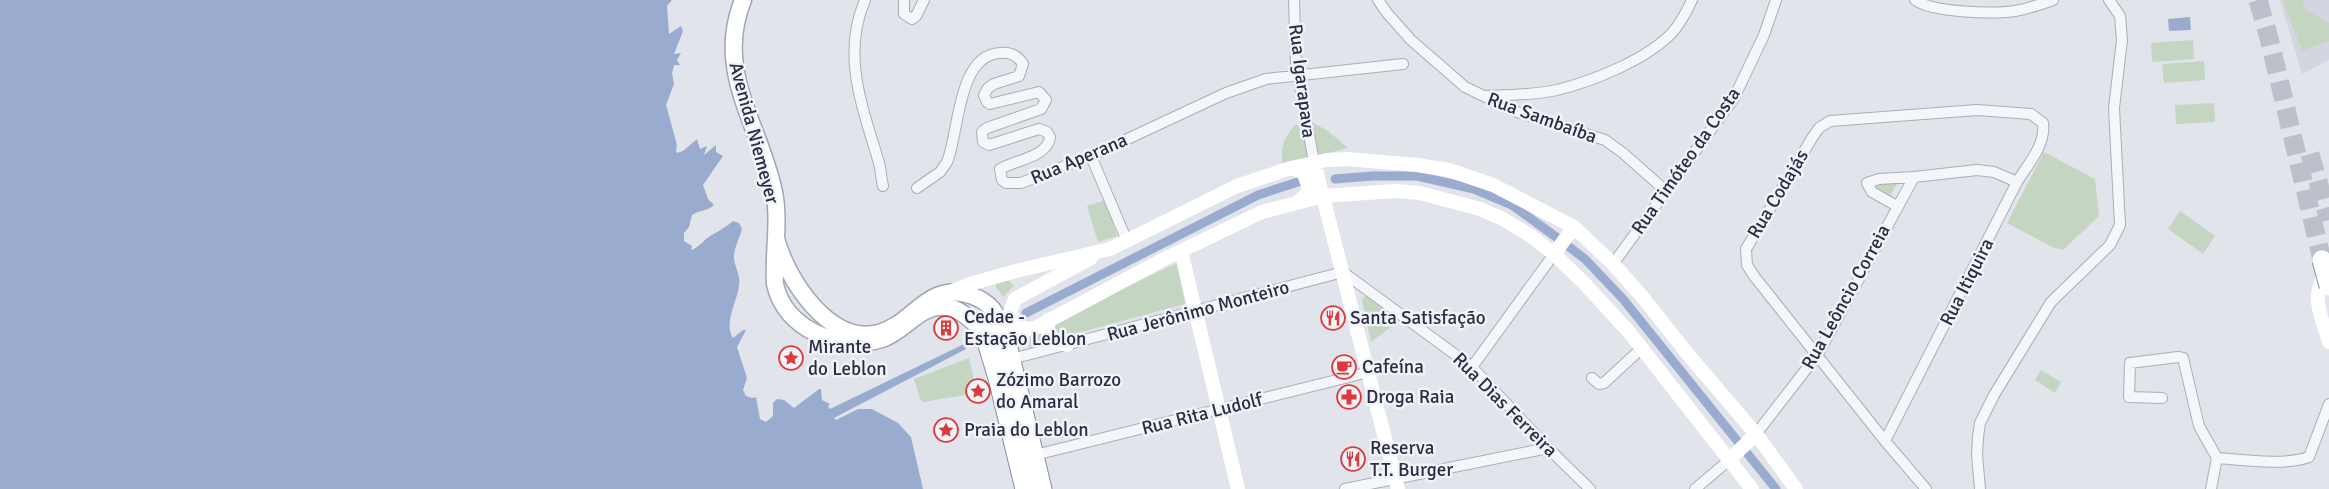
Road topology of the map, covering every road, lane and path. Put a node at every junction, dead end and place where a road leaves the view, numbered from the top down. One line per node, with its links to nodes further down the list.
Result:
1 (743, 0): 29 (main road, Avenida Niemeyer)
2 (865, 0): 21 (street)
3 (904, 0): 4 (street)
4 (924, 0)
5 (1294, 0): 13 (street, Rua Igarapava)
6 (1378, 0): 14 (street, Rua Sambaíba)
7 (1692, 0): 14 (street)
8 (1776, 0): 23 (street, Rua Timóteo da Costa)
9 (1915, 0): 10 (street)
10 (2053, 0)
11 (2109, 0): 73 (street)
12 (1403, 64): 13 (street, Rua Aperana)
13 (1298, 75): 16 (street, Rua Aperana); 17 (street, Rua Igarapava)
14 (1481, 96): 23 (street, Rua Sambaíba)
15 (2043, 123): 20 (street, Rua Itiquira); 49 (street, Rua Codajás)
16 (1090, 156): 22 (street, Rua Aperana); 30 (street)
17 (1314, 162): 18 (main road); 24 (main road); 28 (main road)
18 (1291, 168): 25 (main road); 30 (main road)
19 (1914, 177): 20 (street, Rua Leôncio Correia); 26 (street, Rua Leôncio Correia); 26 (street, Rua Leôncio Correia)
20 (2017, 182): 58 (street, Rua Itiquira)
21 (883, 186)
22 (917, 188)
23 (1667, 192): 34 (street, Rua Timóteo da Costa)
24 (1323, 196): 25 (main road); 27 (main road); 33 (main road)
25 (1298, 202): 27 (main road); 32 (main road)
26 (1897, 206): 49 (street, Rua Leôncio Correia)
27 (1329, 220): 36 (main road)
28 (1574, 227): 33 (main road); 34 (main road)
29 (776, 238): 39 (main road, Avenida Niemeyer); 40 (main road, Avenida Niemeyer)
30 (1127, 241): 31 (main road)
31 (1110, 249): 38 (main road); 43 (main road)
32 (1181, 251): 41 (main road); 42 (main road)
33 (1554, 254): 48 (main road); 51 (street)
34 (1613, 264): 57 (main road)
35 (2326, 265): 37 (highway, bridge); 46 (main road)
36 (1343, 272): 41 (street, Rua Jerônimo Monteiro); 51 (street, Rua Dias Ferreira); 52 (main road)
37 (2329, 286)
38 (950, 292): 39 (main road, Avenida Niemeyer); 45 (main road)
39 (802, 295): 40 (main road)
40 (784, 307): 44 (main road, Avenida Niemeyer)
41 (1195, 312): 47 (street, Rua Jerônimo Monteiro); 56 (main road)
42 (1048, 320): 43 (main road); 47 (main road)
43 (1026, 330): 45 (main road)
44 (984, 332): 45 (main road); 50 (highway)
45 (1004, 332): 50 (highway)
46 (2329, 342)
47 (1067, 346): 50 (street, Rua Jerônimo Monteiro)
48 (1642, 348): 53 (street); 62 (main road)
49 (1818, 354): 57 (street, Rua Leôncio Correia); 58 (street, Rua Codajás)
50 (1003, 362): 60 (highway); 64 (highway)
51 (1472, 367): 59 (street, Rua Dias Ferreira)
52 (1369, 372): 56 (street, Rua Rita Ludolf); 63 (main road)
53 (1592, 378)
54 (2162, 398): 61 (street)
55 (2329, 404): 61 (street)
56 (1219, 410): 60 (street, Rua Rita Ludolf); 66 (main road)
57 (1756, 434): 62 (main road); 71 (main road)
58 (1885, 441): 72 (street, Rua Codajás)
59 (1548, 448): 63 (street); 68 (street, Rua Dias Ferreira)
60 (1035, 455): 65 (highway)
61 (2217, 458): 74 (street)
62 (1728, 461): 69 (street); 70 (main road)
63 (1397, 484): 67 (street)
64 (1025, 489)
65 (1042, 489)
66 (1238, 489)
67 (1345, 489)
68 (1590, 489)
69 (1695, 489)
70 (1752, 489)
71 (1796, 489)
72 (1926, 489)
73 (1980, 489)
74 (2211, 489)

